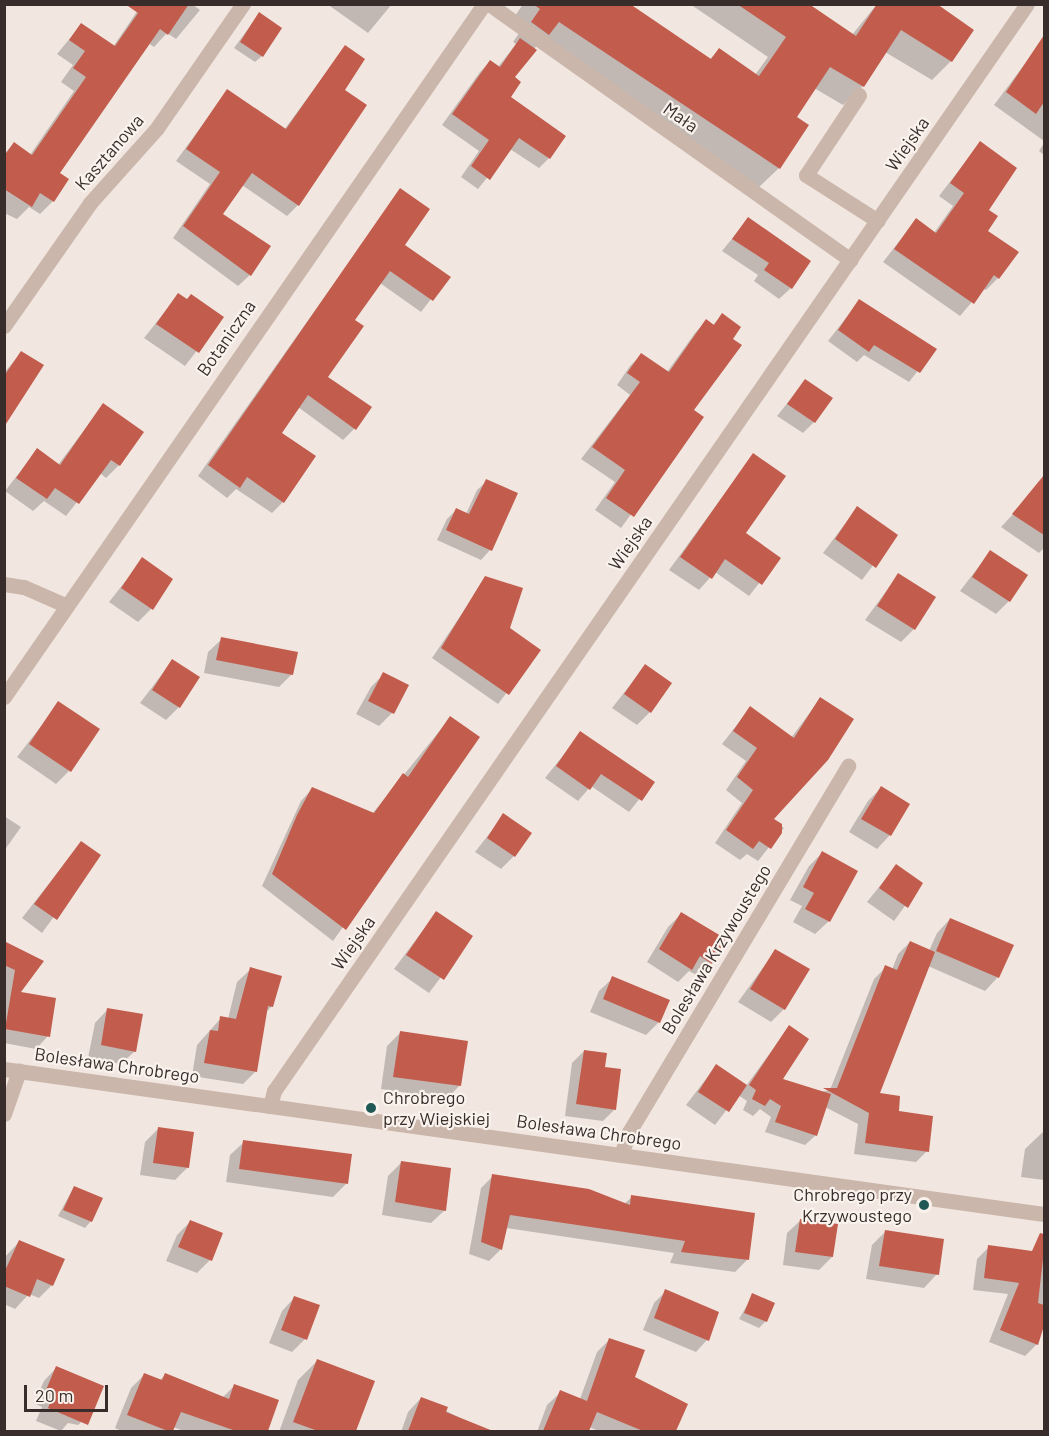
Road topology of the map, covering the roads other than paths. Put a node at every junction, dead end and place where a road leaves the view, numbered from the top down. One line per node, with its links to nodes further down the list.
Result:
1 (243, 4): 7 (street, Kasztanowa)
2 (487, 4): 6 (street, Mała); 9 (street, Botaniczna)
3 (1027, 4): 5 (street, Wiejska)
4 (859, 95): 5 (street)
5 (878, 221): 6 (street, Wiejska)
6 (850, 260): 13 (street, Wiejska)
7 (4, 326)
8 (4, 584): 9 (street)
9 (67, 606): 10 (street, Botaniczna)
10 (4, 697)
11 (848, 766): 15 (street, Bolesława Krzywoustego)
12 (12, 1070): 13 (street, Bolesława Chrobrego); 14 (street)
13 (270, 1106): 15 (street, Bolesława Chrobrego)
14 (4, 1114)
15 (621, 1155): 16 (street, Bolesława Chrobrego)
16 (1044, 1214)

